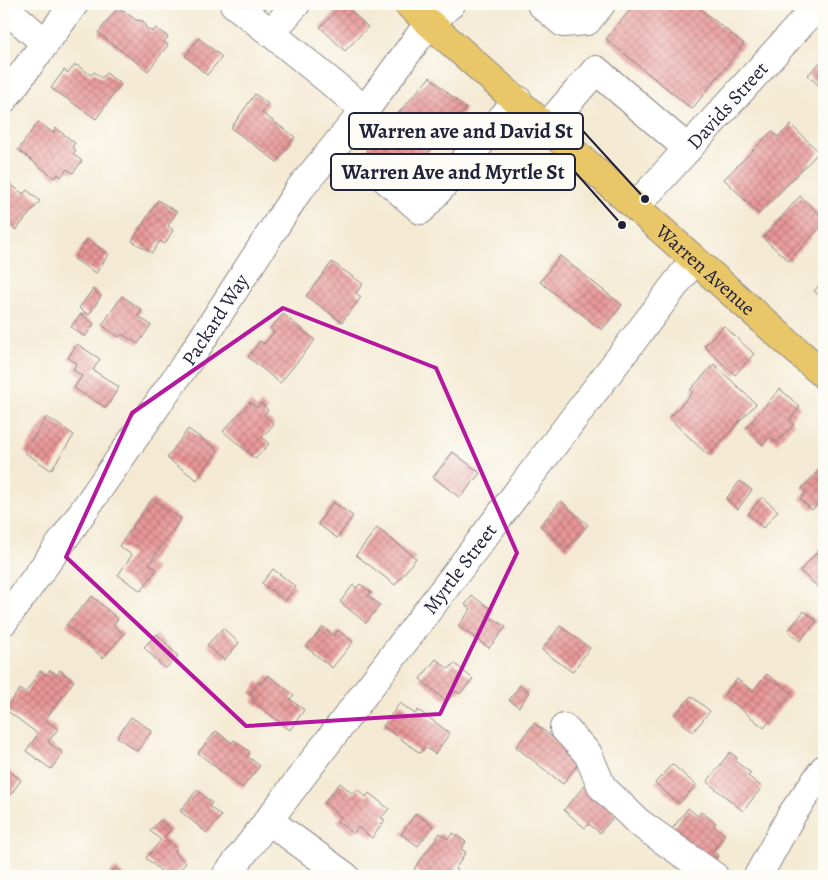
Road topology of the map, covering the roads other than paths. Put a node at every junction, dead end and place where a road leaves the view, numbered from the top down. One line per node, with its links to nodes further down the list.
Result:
1 (74, 4): 12 (street)
2 (234, 4): 11 (street)
3 (296, 4): 11 (street)
4 (408, 4): 10 (main road, Warren Avenue)
5 (451, 4): 10 (street, Packard Way)
6 (541, 4): 7 (street)
7 (602, 4)
8 (819, 4): 17 (street, Davids Street)
9 (4, 7): 12 (street)
10 (429, 23): 14 (main road, Warren Avenue); 15 (street, Packard Way)
11 (271, 34): 15 (street)
12 (44, 42): 13 (street)
13 (4, 99)
14 (518, 100): 16 (main road, Warren Avenue); 18 (street)
15 (366, 110): 22 (street, Packard Way)
16 (546, 126): 17 (street); 19 (main road, Warren Avenue)
17 (688, 149): 19 (street, Davids Street)
18 (373, 168)
19 (636, 206): 20 (main road, Warren Avenue)
20 (694, 260): 21 (main road, Warren Avenue); 25 (street, Myrtle Street)
21 (824, 375)
22 (4, 621)
23 (564, 728): 28 (street)
24 (824, 769): 29 (street)
25 (268, 820): 26 (street, Myrtle Street); 27 (street)
26 (226, 876)
27 (345, 876)
28 (714, 876)
29 (758, 876)

